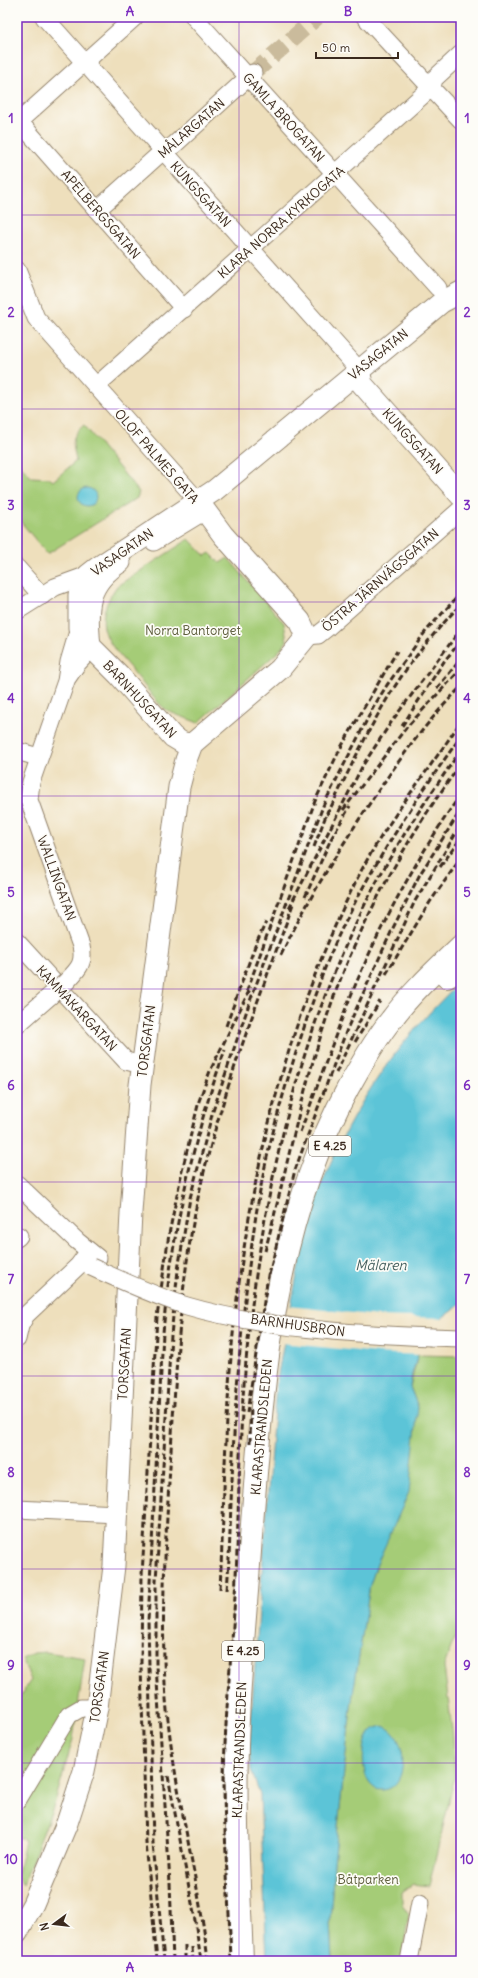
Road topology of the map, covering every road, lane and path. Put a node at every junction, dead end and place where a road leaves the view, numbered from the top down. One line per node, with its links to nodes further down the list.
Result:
1 (44, 17): 6 (street, KUNGSGATAN)
2 (135, 17): 6 (street)
3 (194, 17): 7 (street, GAMLA BROGATAN)
4 (365, 17): 8 (street)
5 (461, 54): 8 (street, KLARA NORRA KYRKOGATA)
6 (84, 62): 10 (street); 11 (street, KUNGSGATAN)
7 (251, 75): 11 (street, MÅLARGATAN); 12 (street, GAMLA BROGATAN)
8 (432, 87): 9 (street); 12 (street, KLARA NORRA KYRKOGATA)
9 (461, 120)
10 (20, 124): 13 (street, APELBERGSGATAN)
11 (163, 151): 13 (street, MÅLARGATAN); 14 (street, KUNGSGATAN)
12 (335, 175): 14 (street, KLARA NORRA KYRKOGATA); 16 (street, GAMLA BROGATAN)
13 (97, 210): 19 (street, APELBERGSGATAN)
14 (245, 255): 19 (street, KLARA NORRA KYRKOGATA); 20 (street, KUNGSGATAN)
15 (17, 270): 21 (street, OLOF PALMES GATA)
16 (438, 288)
17 (461, 292): 20 (main road, VASAGATAN)
18 (461, 306): 20 (main road, VASAGATAN)
19 (184, 308): 21 (street, KLARA NORRA KYRKOGATA)
20 (364, 376): 22 (main road, KUNGSGATAN); 23 (main road, VASAGATAN)
21 (96, 386): 23 (street, OLOF PALMES GATA)
22 (460, 492): 29 (street, ÖSTRA JÄRNVÄGSGATAN)
23 (202, 506): 25 (main road, VASAGATAN); 29 (main road, OLOF PALMES GATA); 30 (street, VASAGATAN)
24 (17, 568): 26 (street)
25 (88, 575): 26 (street); 28 (main road, VASAGATAN)
26 (42, 596): 27 (street)
27 (17, 611)
28 (79, 628): 30 (main road); 31 (street)
29 (307, 636): 32 (main road, ÖSTRA JÄRNVÄGSGATAN)
30 (92, 648): 31 (street); 32 (main road, BARNHUSGATAN)
31 (66, 681): 34 (street)
32 (183, 741): 42 (main road, TORSGATAN)
33 (17, 751): 34 (street)
34 (38, 758): 35 (street)
35 (23, 804): 41 (street, WALLINGATAN, bridge)
36 (461, 931): 40 (highway)
37 (17, 942): 42 (street, KAMMAKARGATAN)
38 (461, 946): 40 (highway, KLARASTRANDSLEDEN / E 4.25)
39 (456, 970): 57 (highway, KLARASTRANDSLEDEN / E 4.25)
40 (392, 1018): 56 (highway, KLARASTRANDSLEDEN / E 4.25)
41 (17, 1025)
42 (142, 1065): 51 (main road, TORSGATAN)
43 (17, 1171): 46 (street)
44 (17, 1184): 46 (street)
45 (17, 1194): 47 (street)
46 (39, 1204): 47 (street)
47 (90, 1259): 48 (street, BARNHUSBRON, bridge); 49 (street)
48 (461, 1338)
49 (17, 1339)
50 (17, 1509): 51 (street)
51 (117, 1514): 52 (main road, TORSGATAN)
52 (98, 1708): 53 (street); 55 (main road, TORSGATAN)
53 (17, 1802)
54 (420, 1903): 58 (street)
55 (17, 1934)
56 (242, 1961)
57 (248, 1961)
58 (409, 1961)

